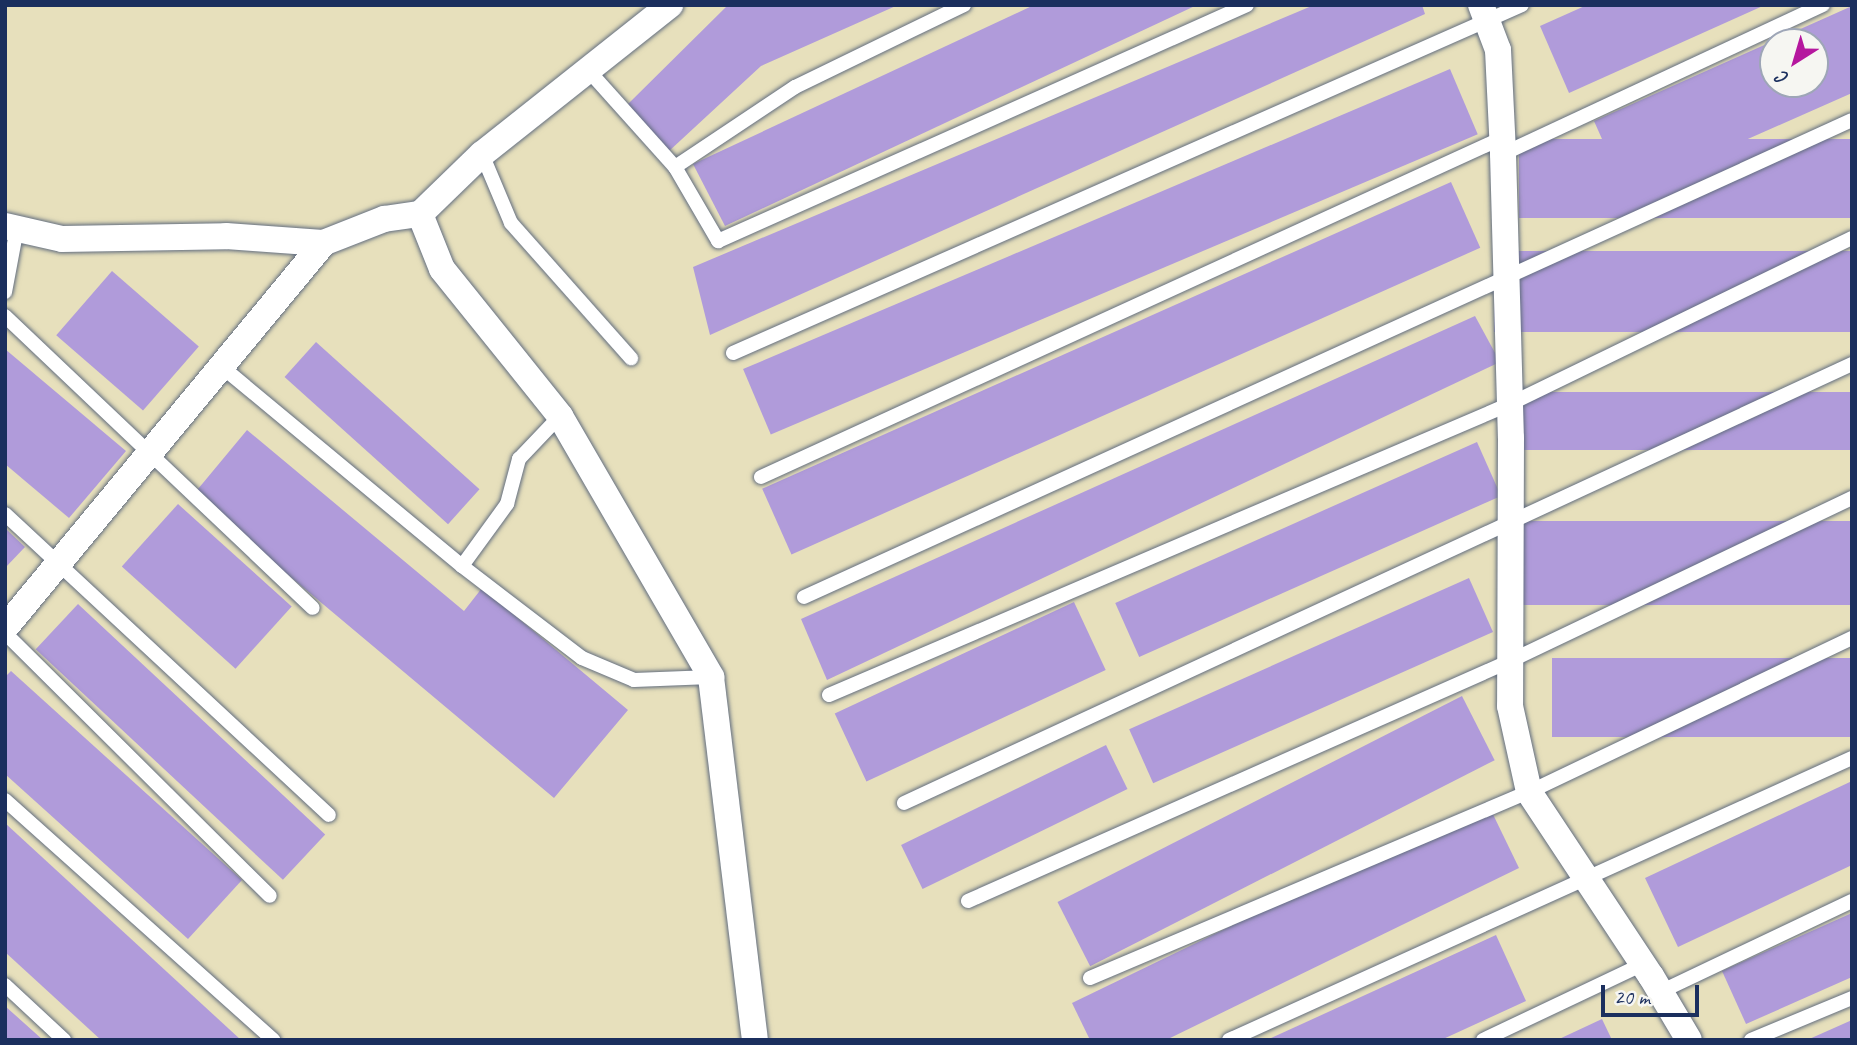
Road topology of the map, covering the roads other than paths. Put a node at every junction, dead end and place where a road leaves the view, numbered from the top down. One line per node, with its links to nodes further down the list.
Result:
1 (670, 5): 7 (street)
2 (964, 5): 11 (lane)
3 (1247, 5): 11 (lane)
4 (1522, 5): 6 (lane)
5 (1823, 5): 9 (lane)
6 (1484, 13): 9 (street); 19 (lane)
7 (588, 70): 10 (street); 11 (lane)
8 (1852, 120): 16 (lane)
9 (1503, 146): 16 (street); 26 (lane)
10 (482, 154): 12 (street); 20 (lane)
11 (675, 167)
12 (420, 214): 15 (street); 24 (street)
13 (11, 227): 15 (street); 17 (lane)
14 (1852, 238): 23 (lane)
15 (323, 243): 22 (street)
16 (1507, 277): 23 (street); 32 (lane)
17 (5, 292)
18 (5, 316): 25 (lane)
19 (733, 353)
20 (631, 358)
21 (1852, 364): 29 (lane)
22 (221, 366): 25 (street); 31 (lane)
23 (1510, 404): 29 (street); 38 (lane)
24 (560, 416): 31 (lane); 37 (street)
25 (150, 452): 30 (street); 33 (lane)
26 (761, 477)
27 (1852, 498): 36 (lane)
28 (5, 514): 30 (lane)
29 (1511, 522): 36 (street); 42 (lane)
30 (59, 563): 34 (street); 43 (lane)
31 (462, 566): 37 (lane)
32 (804, 597)
33 (313, 608)
34 (5, 630): 45 (lane)
35 (1852, 638): 40 (lane)
36 (1510, 661): 40 (street); 46 (lane)
37 (711, 677): 55 (street)
38 (829, 695)
39 (1852, 758): 44 (lane)
40 (1529, 792): 44 (street); 49 (lane)
41 (5, 800): 54 (lane)
42 (904, 803)
43 (329, 815)
44 (1585, 876): 48 (street); 56 (lane)
45 (270, 896)
46 (968, 901)
47 (1852, 901): 51 (lane)
48 (1643, 964): 51 (street); 57 (lane)
49 (1090, 978)
50 (5, 985): 53 (lane)
51 (1660, 992): 58 (street)
52 (1852, 998): 59 (lane)
53 (64, 1040)
54 (273, 1040)
55 (755, 1040)
56 (1230, 1040)
57 (1483, 1040)
58 (1689, 1040)
59 (1751, 1040)

